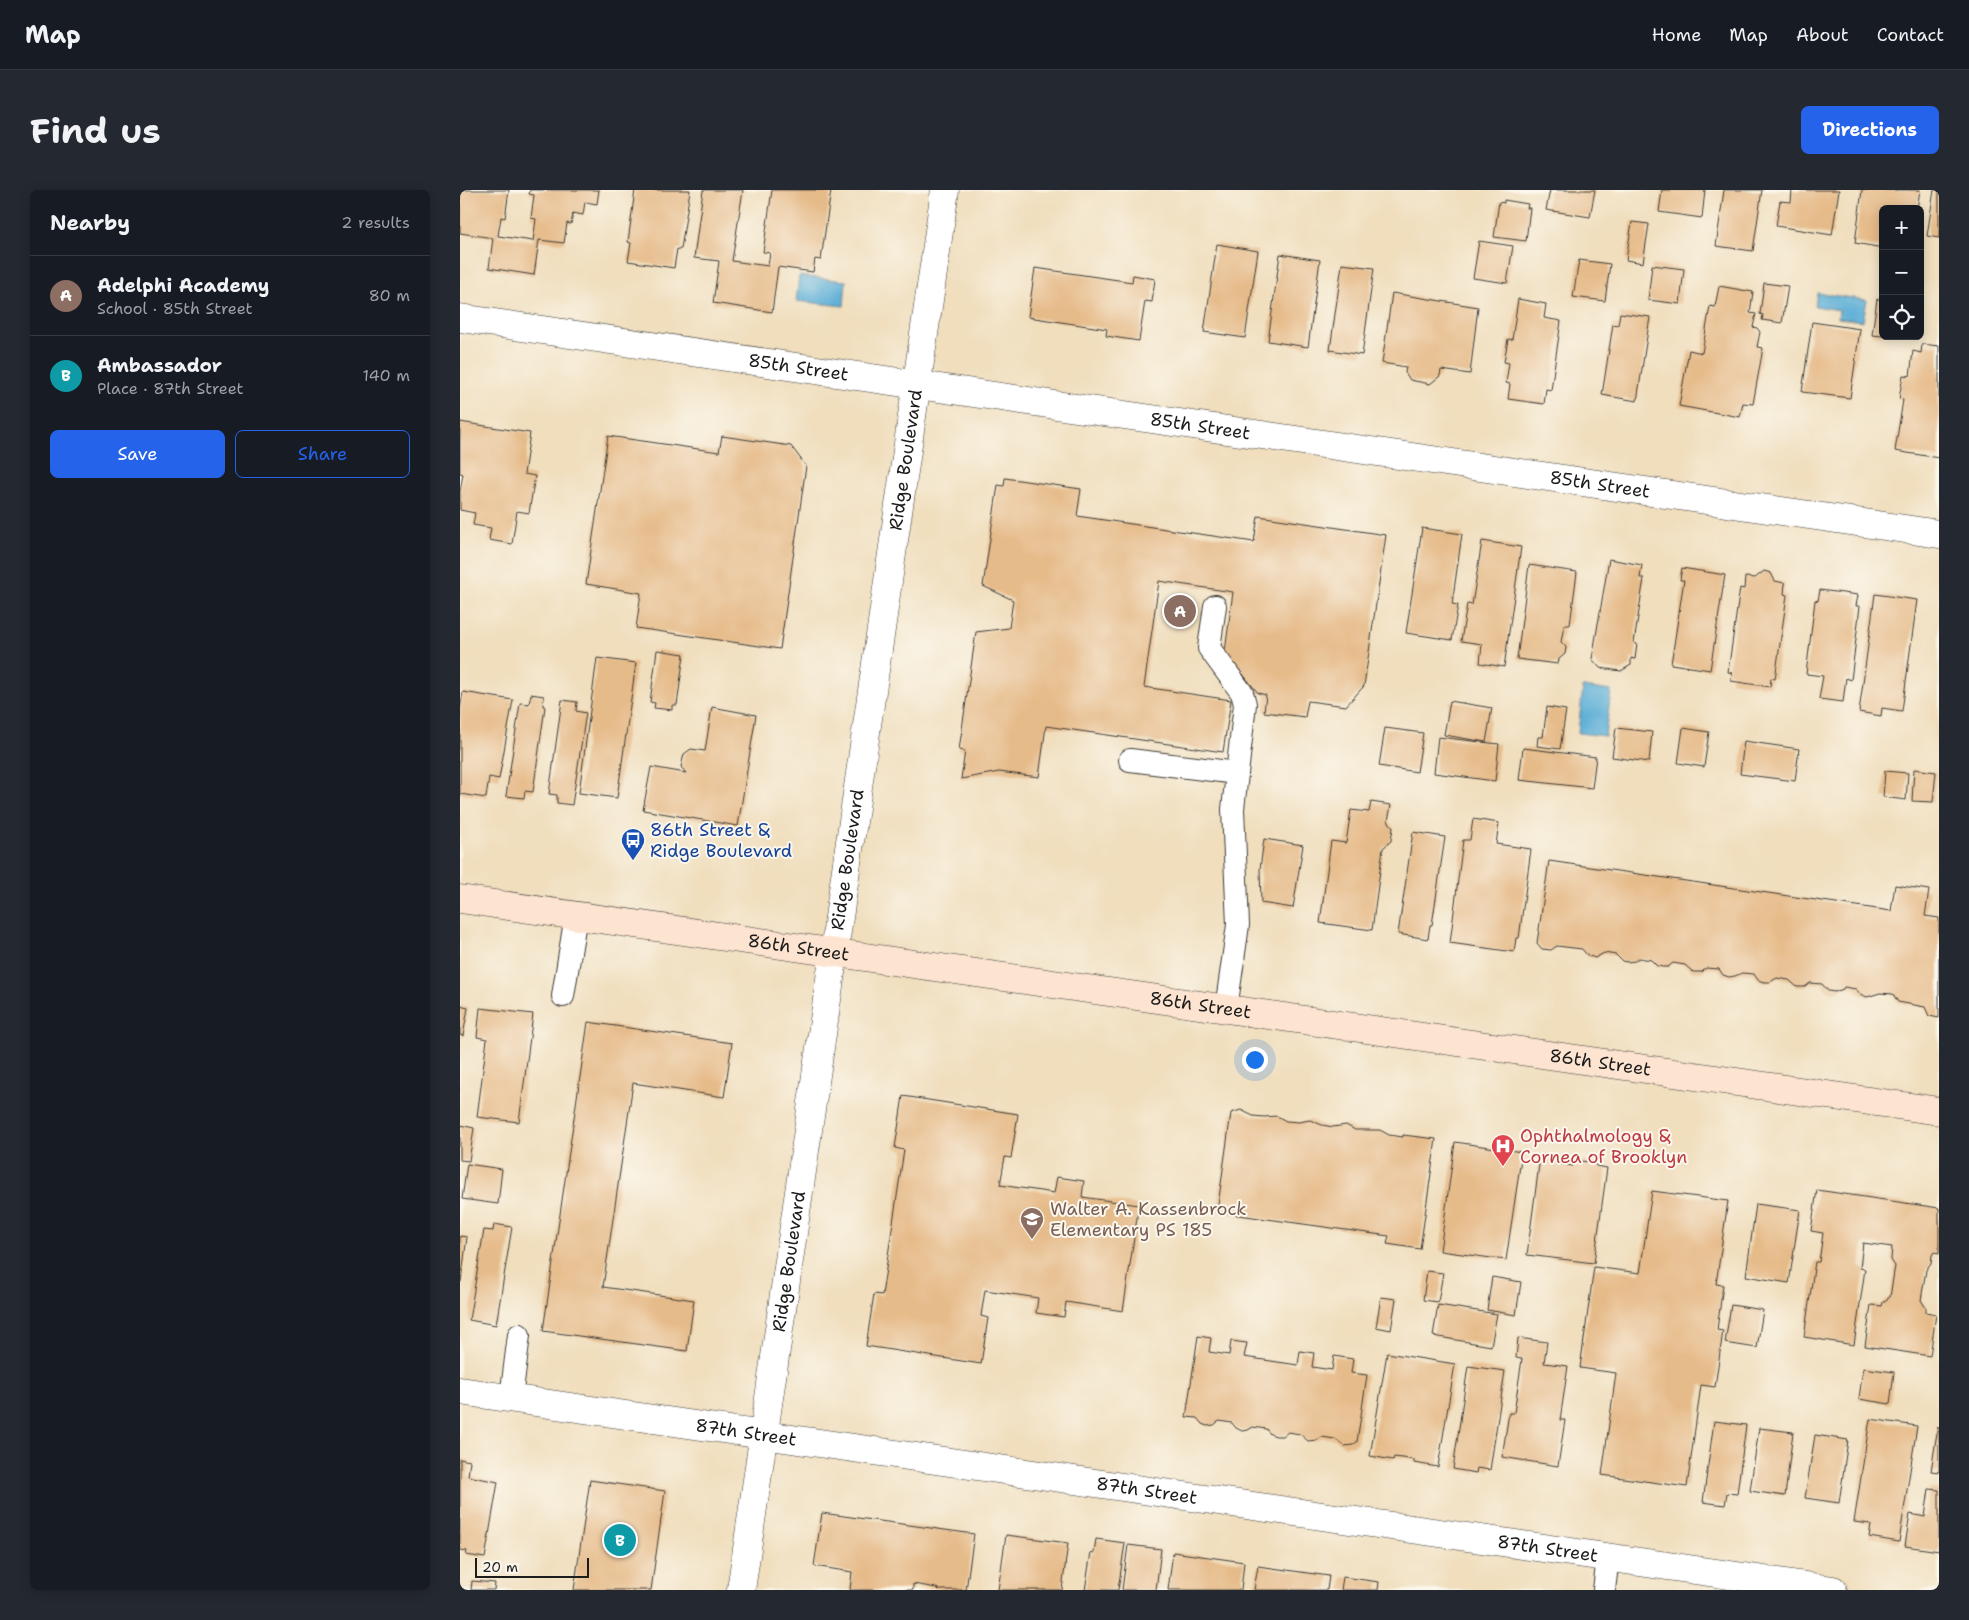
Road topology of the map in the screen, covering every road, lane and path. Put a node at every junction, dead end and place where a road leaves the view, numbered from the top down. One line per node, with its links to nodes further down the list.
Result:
1 (945, 190): 3 (street, Ridge Boulevard)
2 (460, 318): 3 (street, 85th Street)
3 (916, 383): 4 (street, 85th Street); 10 (street, Ridge Boulevard)
4 (1939, 534)
5 (1215, 606): 7 (lane)
6 (1130, 760): 7 (lane)
7 (1237, 773): 12 (lane)
8 (460, 898): 9 (main road, 86th Street)
9 (576, 916): 10 (main road, 86th Street); 11 (lane)
10 (834, 953): 12 (main road, 86th Street); 17 (street, Ridge Boulevard)
11 (563, 996)
12 (1226, 1009): 13 (main road, 86th Street)
13 (1939, 1112)
14 (520, 1335): 16 (lane)
15 (460, 1391): 16 (street, 87th Street)
16 (511, 1398): 17 (street, 87th Street)
17 (763, 1435): 18 (street, 87th Street); 19 (street, Ridge Boulevard)
18 (1608, 1558): 20 (lane); 21 (street, 87th Street)
19 (741, 1590)
20 (1604, 1590)
21 (1834, 1590)

